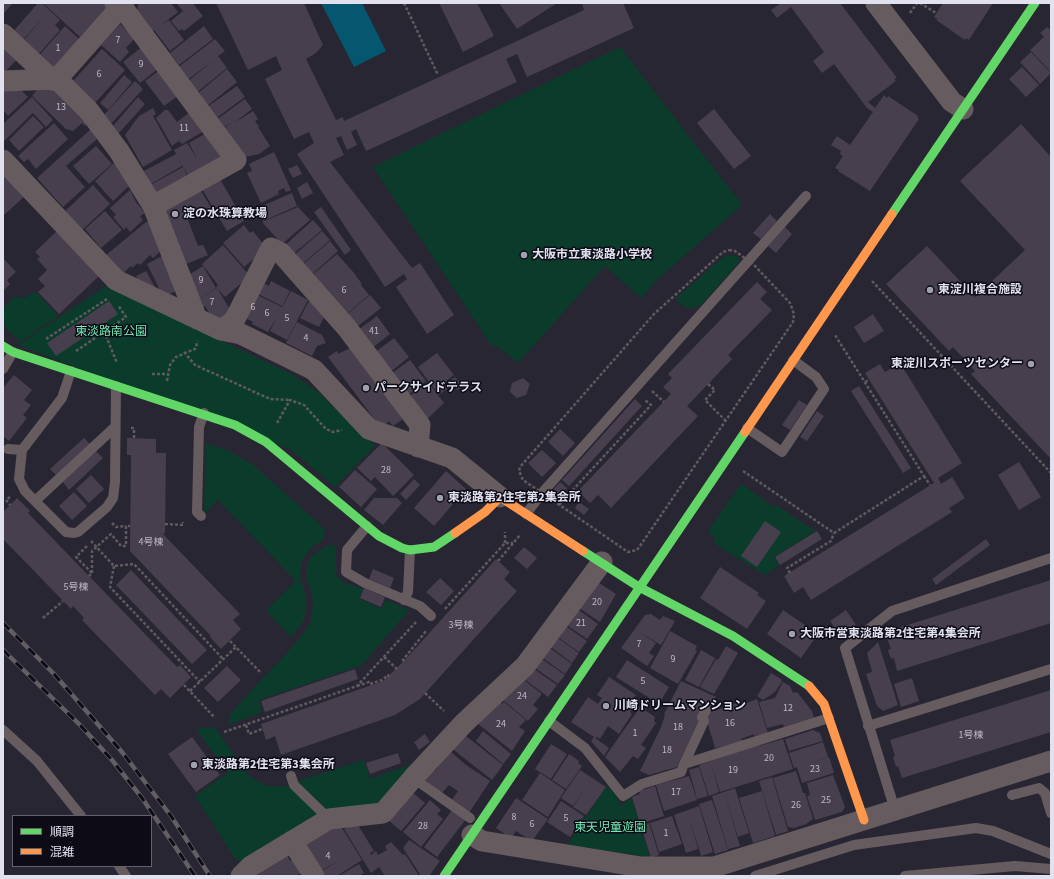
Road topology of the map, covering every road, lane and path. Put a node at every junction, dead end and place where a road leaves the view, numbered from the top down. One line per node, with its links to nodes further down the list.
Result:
1 (404, 3): 9 (path)
2 (876, 3): 12 (street)
3 (919, 3): 6 (path); 7 (path)
4 (1035, 3): 12 (street)
5 (120, 4): 10 (street); 15 (street)
6 (936, 13)
7 (906, 19)
8 (3, 34): 10 (street)
9 (438, 75)
10 (54, 79): 11 (street); 15 (street)
11 (3, 81)
12 (963, 109): 29 (street)
13 (3, 160): 18 (street)
14 (806, 196): 16 (lane)
15 (153, 206): 22 (street)
16 (748, 261): 45 (path); 56 (lane); 56 (path)
17 (867, 276): 53 (path)
18 (133, 288): 21 (path); 22 (street)
19 (111, 296): 30 (path)
20 (114, 300): 21 (path)
21 (118, 305): 25 (path)
22 (197, 319): 23 (street); 28 (path)
23 (221, 330): 44 (street); 49 (street)
24 (831, 330): 37 (path)
25 (104, 331): 31 (path); 32 (path)
26 (3, 346): 27 (street)
27 (13, 352): 30 (street); 33 (lane)
28 (184, 352): 35 (path); 41 (path)
29 (793, 360): 47 (street); 47 (lane)
30 (42, 362): 32 (street)
31 (121, 366)
32 (60, 368): 34 (street)
33 (3, 369)
34 (71, 371): 39 (street); 51 (lane)
35 (147, 374)
36 (869, 380): 37 (path)
37 (864, 382): 54 (path)
38 (708, 384): 45 (path)
39 (116, 386): 43 (street); 46 (lane)
40 (650, 389): 42 (path)
41 (290, 400): 44 (path); 48 (path)
42 (664, 402)
43 (204, 413): 48 (street); 60 (lane)
44 (357, 416): 49 (street)
45 (726, 421): 56 (path)
46 (115, 428): 58 (lane); 58 (lane)
47 (747, 428): 83 (street)
48 (266, 442): 65 (street)
49 (418, 447): 57 (street)
50 (8, 449): 51 (lane)
51 (22, 450): 58 (lane)
52 (738, 467): 68 (path)
53 (1051, 473)
54 (924, 476): 55 (path); 68 (path)
55 (930, 485)
56 (542, 493): 59 (lane)
57 (500, 497): 59 (street); 75 (street)
58 (35, 502)
59 (526, 514): 78 (street)
60 (201, 516)
61 (165, 524): 62 (path)
62 (183, 525)
63 (126, 526): 64 (path); 66 (path); 73 (path)
64 (130, 526)
65 (367, 526): 75 (street); 84 (lane)
66 (118, 527)
67 (506, 532): 71 (path)
68 (834, 533): 81 (path)
69 (521, 534): 72 (path)
70 (88, 538): 73 (path)
71 (505, 543): 72 (path); 87 (path)
72 (513, 543): 77 (path)
73 (97, 547): 79 (path); 80 (path)
74 (84, 549): 80 (path)
75 (410, 550): 84 (lane)
76 (1051, 558): 110 (lane)
77 (498, 561)
78 (602, 562): 83 (street); 117 (street)
79 (114, 566): 93 (path); 99 (path)
80 (92, 573): 82 (path)
81 (790, 573)
82 (89, 576)
83 (639, 587): 107 (street); 108 (street)
84 (404, 600): 86 (lane)
85 (63, 601): 88 (path)
86 (428, 613): 92 (path)
87 (442, 613)
88 (43, 618)
89 (427, 630): 94 (path)
90 (230, 641): 91 (path)
91 (236, 647): 93 (path); 97 (path)
92 (384, 657): 95 (path); 101 (path)
93 (223, 659): 99 (path)
94 (404, 661)
95 (397, 669)
96 (1051, 669): 110 (lane)
97 (261, 673)
98 (389, 676): 101 (path)
99 (200, 682): 102 (path)
100 (184, 685): 102 (path)
101 (357, 686): 109 (path)
102 (190, 691): 106 (path)
103 (425, 693): 105 (path)
104 (706, 710): 115 (lane)
105 (444, 711)
106 (215, 718)
107 (829, 718): 115 (lane); 123 (street)
108 (549, 721): 115 (lane); 124 (street)
109 (246, 724): 111 (path); 113 (path)
110 (868, 726): 119 (lane)
111 (262, 729)
112 (3, 730): 121 (lane)
113 (224, 732)
114 (1051, 761): 119 (street)
115 (684, 764)
116 (291, 776): 122 (lane)
117 (412, 778): 122 (street); 124 (lane)
118 (1012, 796): 120 (lane)
119 (895, 810): 123 (street)
120 (1051, 813)
121 (81, 815)
122 (329, 819): 125 (street)
123 (864, 820): 124 (street)
124 (471, 826): 132 (street)
125 (292, 841): 130 (street); 131 (street)
126 (1051, 854): 133 (lane)
127 (120, 867): 129 (lane)
128 (1051, 869): 134 (lane)
129 (126, 876)
130 (241, 876)
131 (314, 876)
132 (444, 876)
133 (755, 876)
134 (905, 876)

